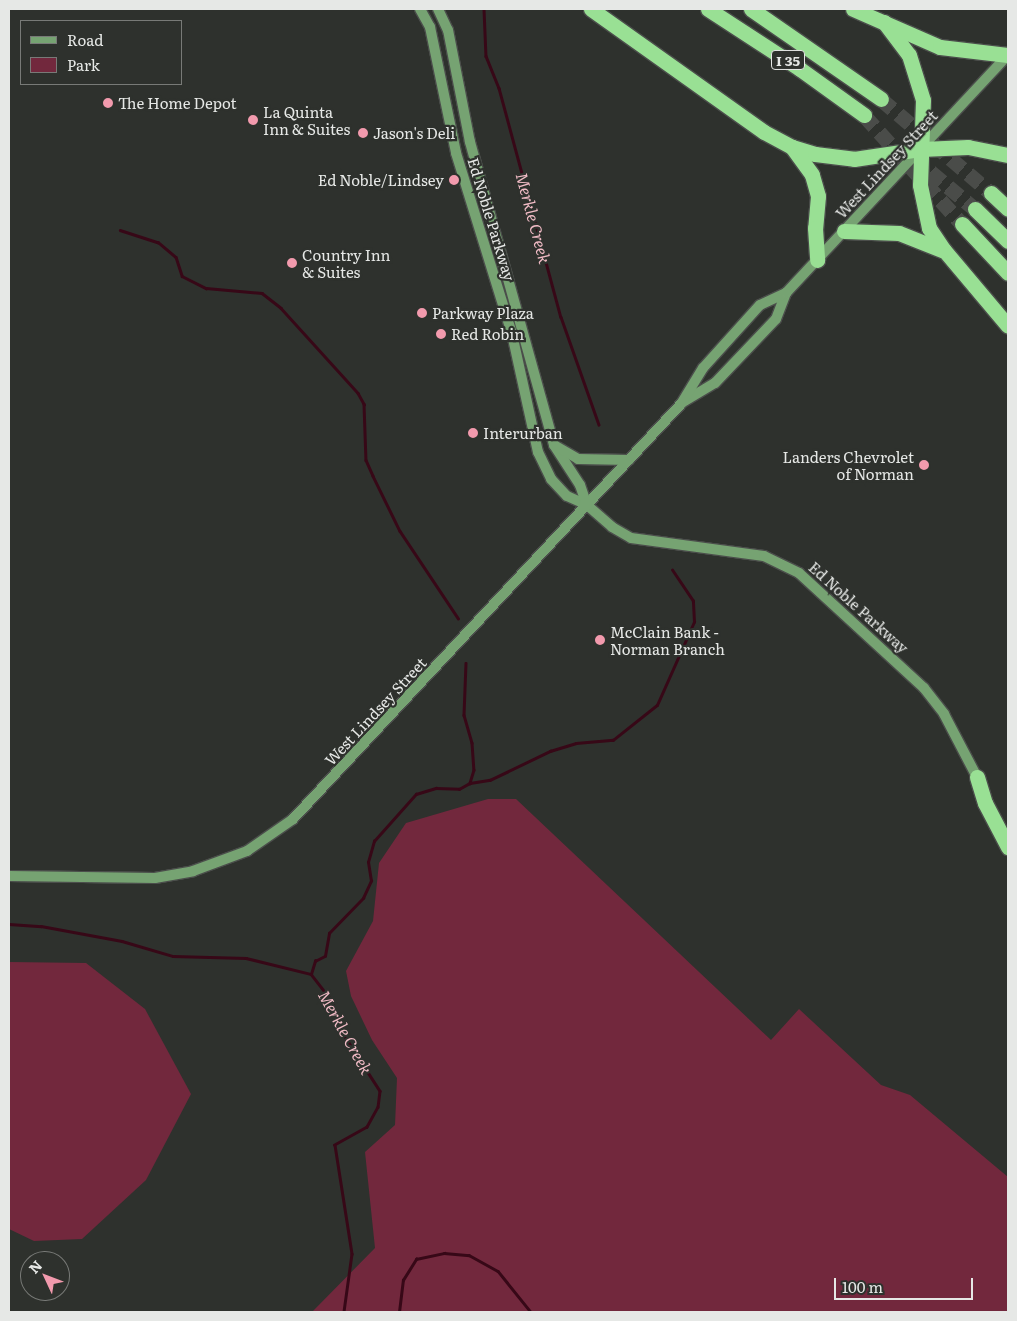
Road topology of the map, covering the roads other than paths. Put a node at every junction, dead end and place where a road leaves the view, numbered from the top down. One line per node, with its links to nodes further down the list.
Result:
1 (420, 9): 28 (main road, Ed Noble Parkway)
2 (438, 9): 26 (main road, Ed Noble Parkway)
3 (591, 9): 11 (highway)
4 (708, 9): 10 (highway, I 35)
5 (751, 9): 9 (highway, I 35)
6 (853, 9): 7 (highway)
7 (884, 22): 8 (highway); 12 (highway)
8 (1008, 55): 12 (main road, West Lindsey Street)
9 (881, 99)
10 (864, 115)
11 (792, 147): 12 (highway); 21 (highway)
12 (921, 149): 13 (highway); 18 (main road, West Lindsey Street); 20 (highway)
13 (1008, 155)
14 (991, 193): 16 (highway)
15 (975, 209): 19 (highway)
16 (1008, 209)
17 (962, 224): 22 (highway)
18 (844, 231): 20 (highway); 21 (main road, West Lindsey Street)
19 (1008, 242)
20 (944, 250): 24 (highway)
21 (817, 260): 23 (main road, West Lindsey Street)
22 (1008, 273)
23 (786, 292): 25 (main road, West Lindsey Street); 25 (main road, West Lindsey Street)
24 (1008, 326)
25 (681, 404): 27 (main road, West Lindsey Street)
26 (554, 445): 27 (main road); 28 (main road, Ed Noble Parkway)
27 (629, 460): 28 (main road, West Lindsey Street)
28 (587, 505): 29 (main road, Ed Noble Parkway); 32 (main road, West Lindsey Street)
29 (977, 777): 30 (highway); 31 (highway)
30 (1008, 825)
31 (1008, 847)
32 (9, 876)

